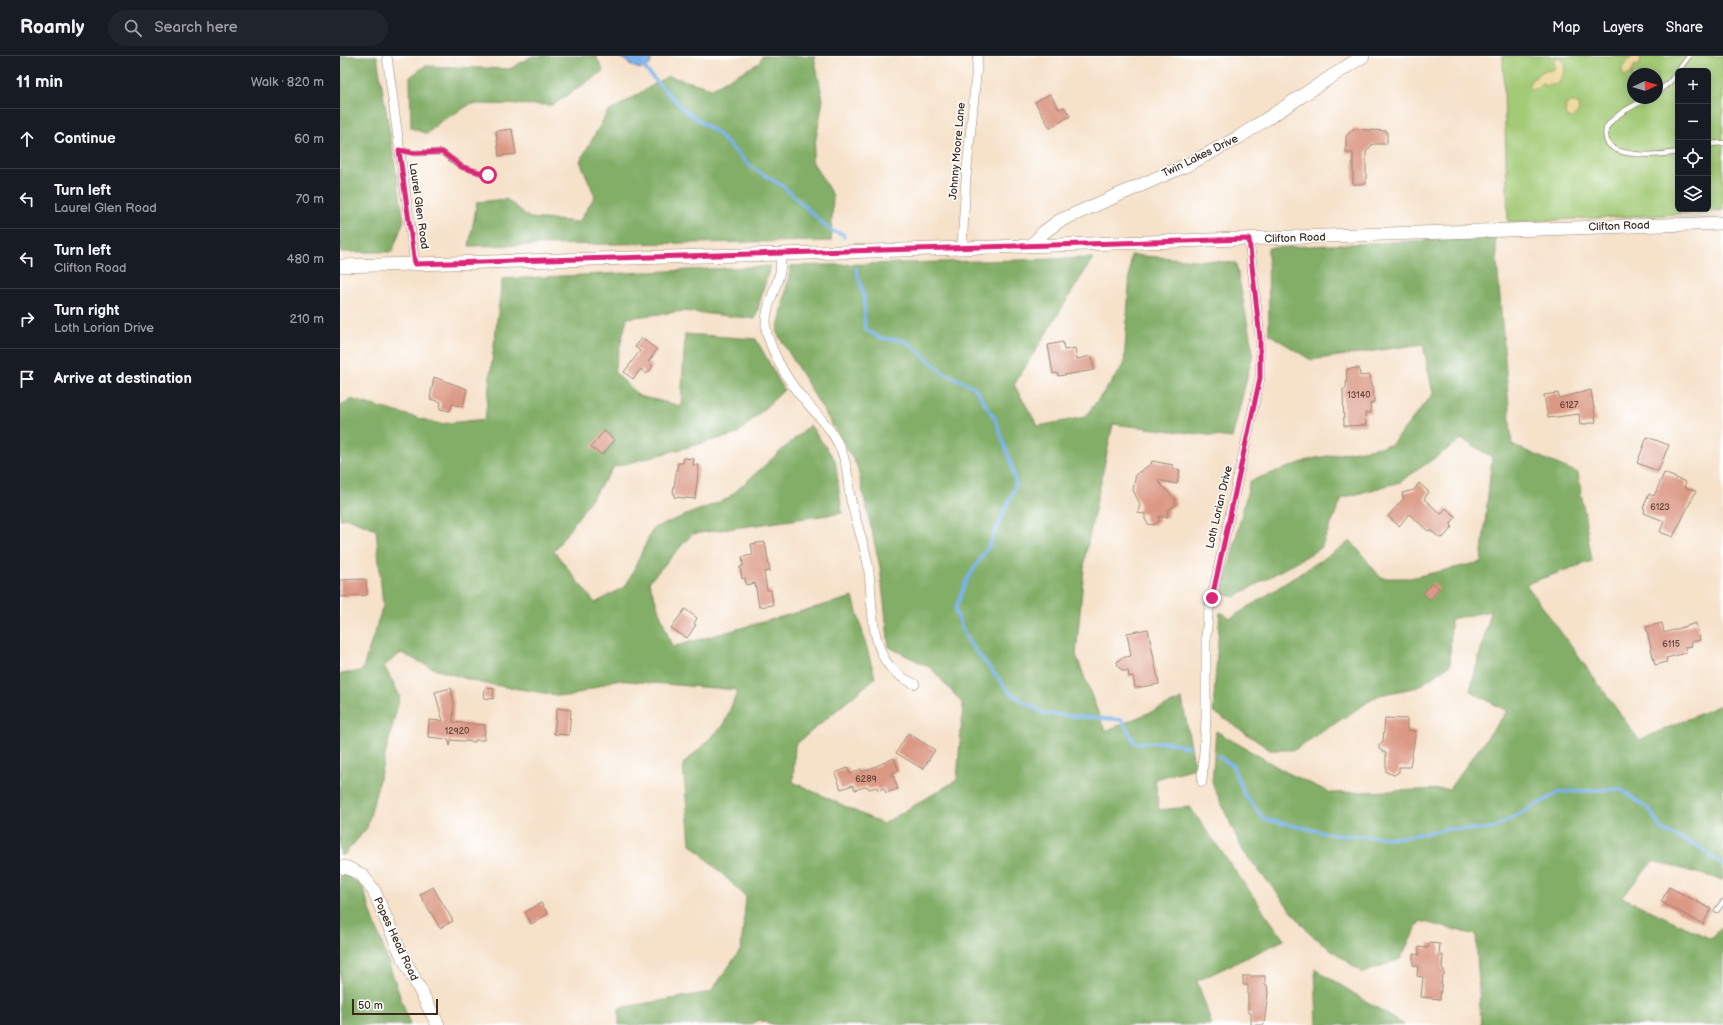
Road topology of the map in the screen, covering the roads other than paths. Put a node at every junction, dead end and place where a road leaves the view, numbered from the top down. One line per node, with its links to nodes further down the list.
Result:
1 (387, 56): 11 (street, Laurel Glen Road)
2 (978, 56): 17 (street, Johnny Moore Lane)
3 (1364, 56): 16 (main road, Twin Lakes Drive)
4 (1689, 56): 5 (lane)
5 (1680, 68)
6 (1675, 76): 7 (lane)
7 (1663, 88)
8 (1638, 104): 12 (lane)
9 (1723, 143): 10 (lane)
10 (1711, 144)
11 (399, 150): 13 (lane); 19 (street, Laurel Glen Road)
12 (1675, 152)
13 (488, 175)
14 (1723, 223): 15 (main road, Clifton Road)
15 (1249, 239): 16 (main road, Clifton Road); 22 (street, Loth Lorian Drive)
16 (1031, 246): 17 (main road, Clifton Road)
17 (962, 248): 18 (main road, Clifton Road)
18 (781, 254): 19 (main road, Clifton Road); 21 (street)
19 (415, 264): 20 (main road, Clifton Road)
20 (340, 266)
21 (915, 684)
22 (1202, 782)
23 (340, 867): 26 (main road, Popes Head Road)
24 (1723, 902): 25 (lane)
25 (1717, 910)
26 (438, 1025)

